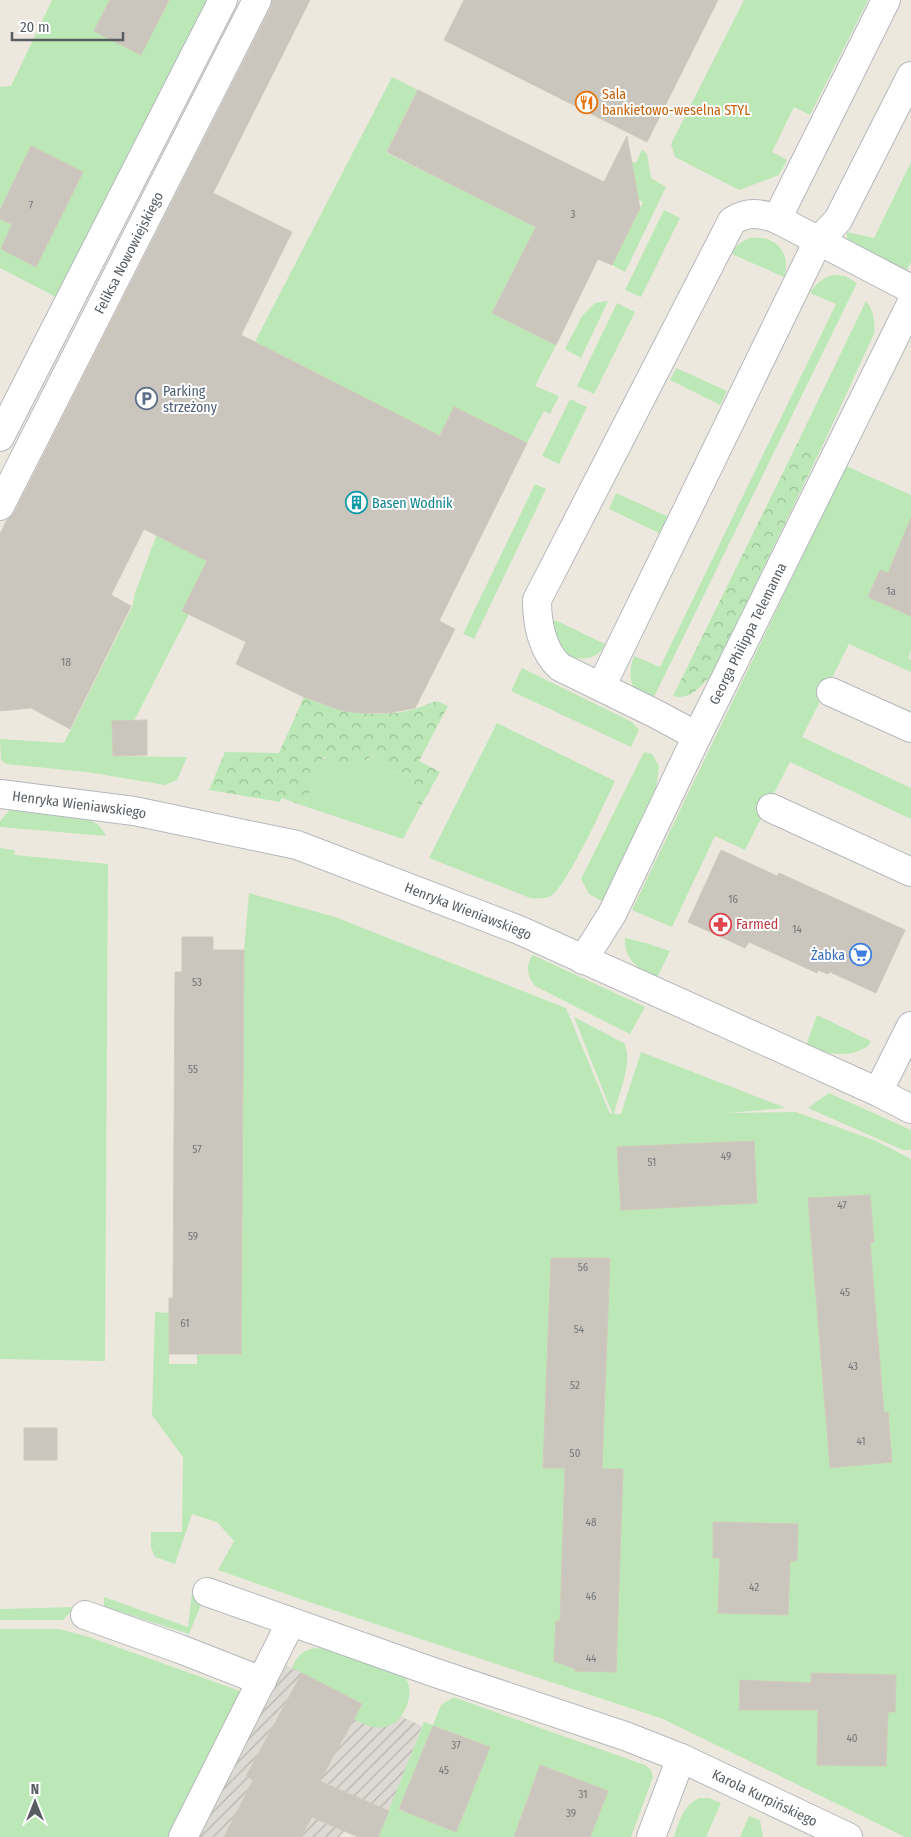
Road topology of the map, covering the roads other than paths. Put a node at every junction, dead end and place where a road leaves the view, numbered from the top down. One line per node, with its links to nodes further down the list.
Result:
1 (223, 0): 9 (street)
2 (257, 0): 10 (street, Feliksa Nowowiejskiego)
3 (886, 0): 5 (street)
4 (911, 76): 6 (street)
5 (777, 219): 6 (street); 11 (street)
6 (818, 240): 7 (street); 11 (street)
7 (911, 289)
8 (911, 304): 14 (street, Georga Philippa Telemanna)
9 (0, 437)
10 (0, 506)
11 (601, 686): 14 (street)
12 (831, 692): 13 (street)
13 (911, 728)
14 (697, 736): 18 (street, Georga Philippa Telemanna)
15 (0, 794): 18 (street, Henryka Wieniawskiego)
16 (771, 808): 17 (street)
17 (911, 872)
18 (583, 960): 20 (street, Henryka Wieniawskiego)
19 (911, 1026): 20 (street)
20 (878, 1092): 21 (street, Henryka Wieniawskiego)
21 (911, 1109)
22 (207, 1592): 24 (street, Karola Kurpińskiego)
23 (85, 1614): 25 (street)
24 (291, 1622): 25 (street); 26 (street, Karola Kurpińskiego)
25 (262, 1681): 27 (street)
26 (681, 1758): 28 (street); 29 (street, Karola Kurpińskiego)
27 (183, 1837)
28 (651, 1837)
29 (848, 1837)

